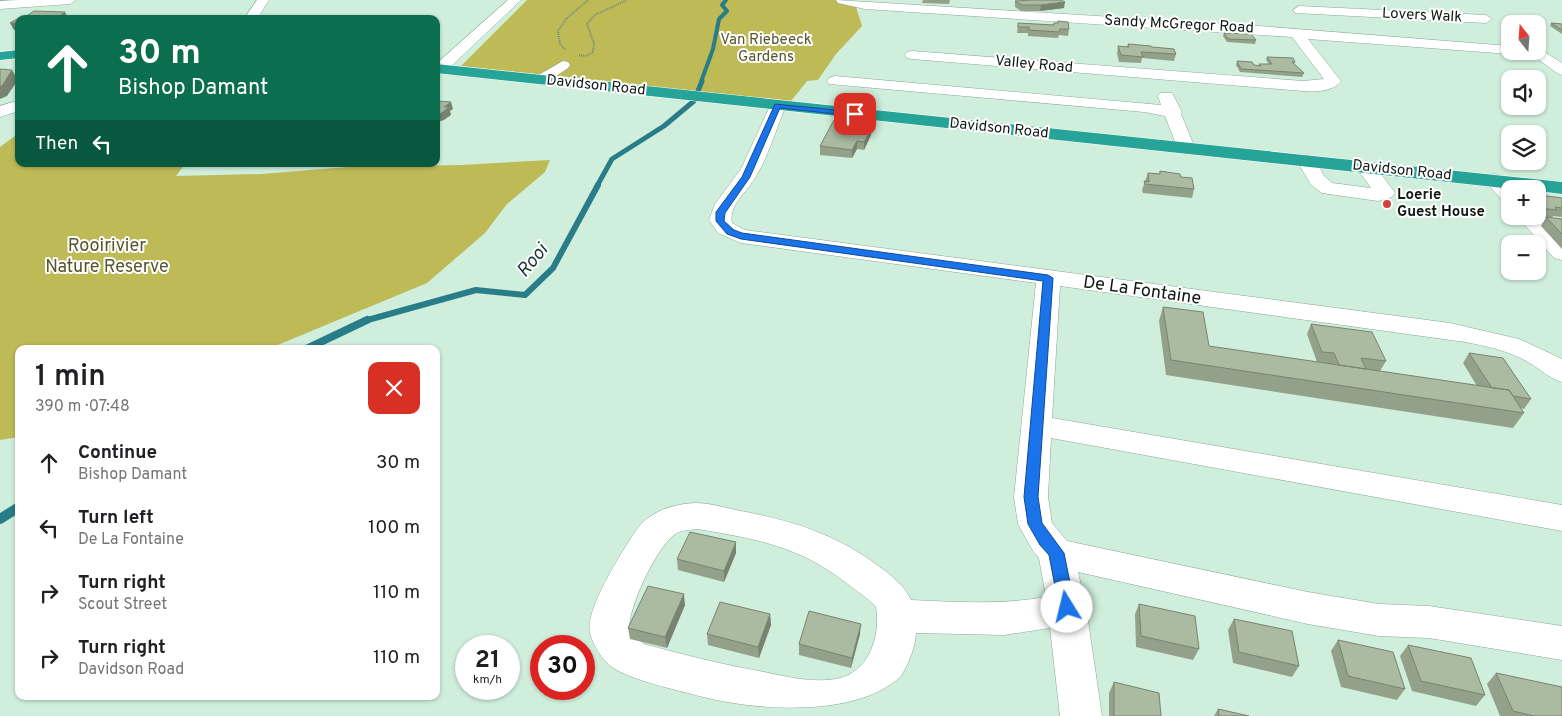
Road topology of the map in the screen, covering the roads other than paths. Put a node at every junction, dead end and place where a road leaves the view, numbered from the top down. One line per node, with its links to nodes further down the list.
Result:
1 (6, 0): 6 (street)
2 (70, 0): 6 (street)
3 (263, 0): 10 (street)
4 (515, 0): 21 (street)
5 (845, 1): 11 (street, Sandy McGregor Road)
6 (0, 4)
7 (1465, 5): 9 (street, Lovers Walk)
8 (1139, 8): 11 (street)
9 (1298, 10)
10 (253, 15)
11 (1144, 23): 12 (street, Sandy McGregor Road)
12 (1296, 33): 13 (street, Sandy McGregor Road); 24 (street, Valley Road)
13 (1501, 49)
14 (15, 54): 16 (highway)
15 (912, 55): 24 (street, Valley Road)
16 (0, 56)
17 (1546, 59): 23 (street)
18 (15, 60): 20 (highway)
19 (567, 60): 25 (street)
20 (0, 61)
21 (440, 67)
22 (440, 69): 25 (highway, Davidson Road)
23 (1562, 70)
24 (1156, 74): 28 (street)
25 (542, 79): 27 (highway, Davidson Road)
26 (835, 81): 28 (street)
27 (778, 106): 29 (highway, Davidson Road); 37 (street, De La Fontaine)
28 (1174, 112): 29 (street)
29 (1186, 148): 30 (highway, Davidson Road)
30 (1307, 161): 31 (highway, Davidson Road); 31 (street)
31 (1366, 167): 32 (highway, Davidson Road)
32 (1494, 180): 33 (street); 34 (highway, Davidson Road)
33 (1501, 187)
34 (1562, 188)
35 (1536, 225): 36 (street)
36 (1562, 253)
37 (1048, 278): 38 (street, De La Fontaine); 39 (street)
38 (1562, 373)
39 (1036, 425): 40 (street); 41 (street)
40 (1562, 518)
41 (1056, 553): 42 (street); 44 (street)
42 (1067, 607): 43 (street); 45 (street)
43 (896, 616): 43 (street)
44 (1562, 644)
45 (1081, 716)

